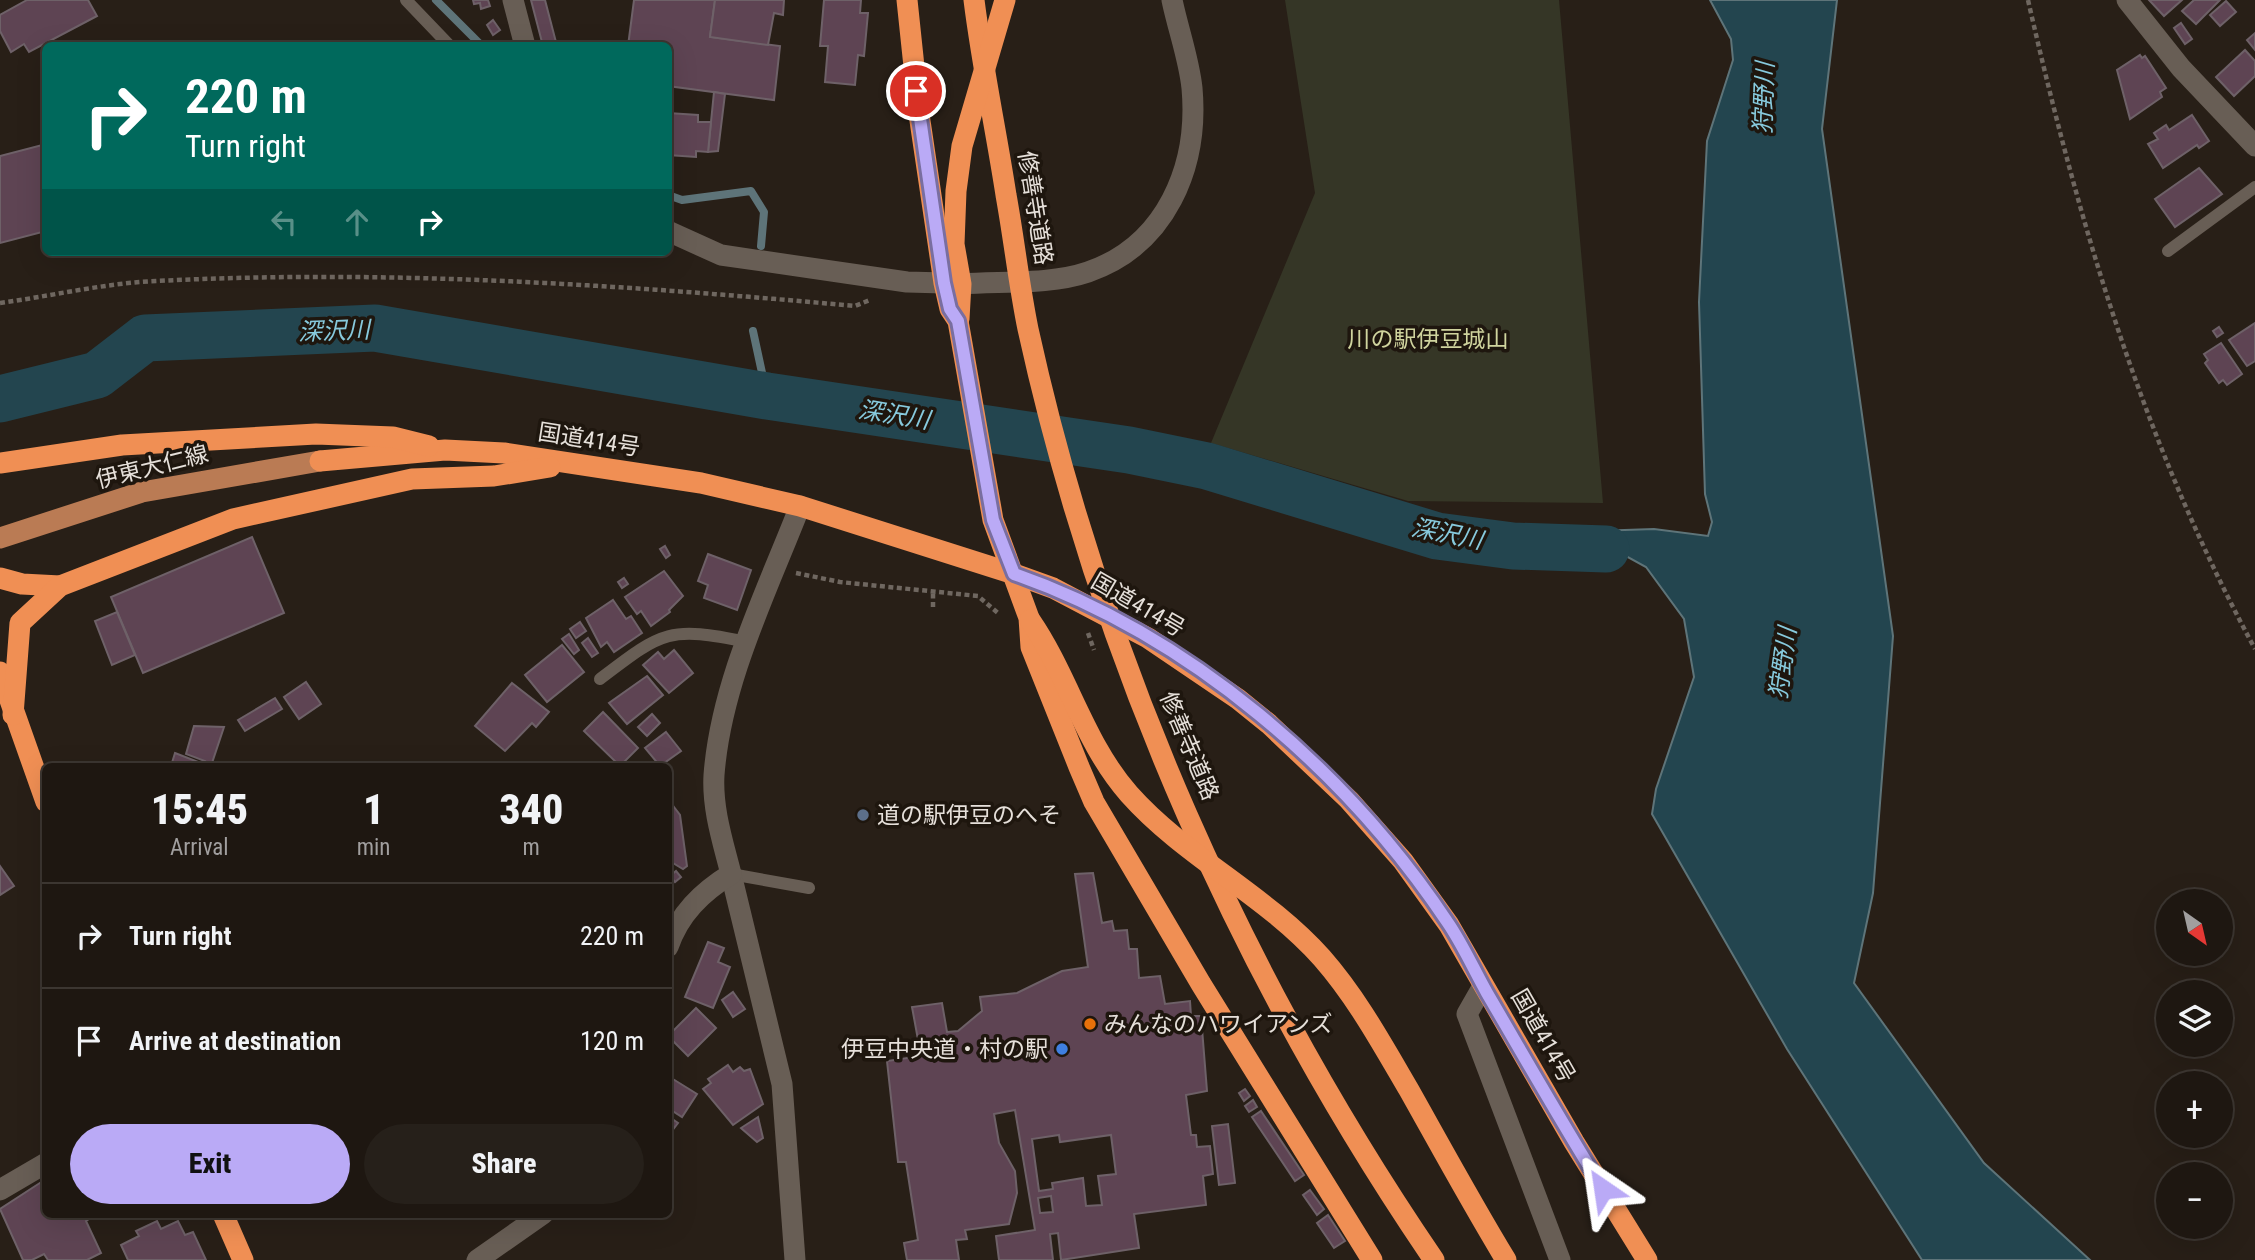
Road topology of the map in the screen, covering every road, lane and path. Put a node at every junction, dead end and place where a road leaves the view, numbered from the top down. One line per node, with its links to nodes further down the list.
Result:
1 (407, 0): 9 (lane)
2 (513, 0): 10 (street)
3 (907, 0): 16 (highway)
4 (974, 0): 51 (highway, 修善寺道路)
5 (1005, 0): 16 (highway)
6 (1172, 0): 16 (street)
7 (2028, 0): 33 (path)
8 (2127, 0): 11 (street)
9 (446, 42)
10 (524, 42)
11 (2255, 146)
12 (2255, 187): 14 (lane)
13 (672, 233): 15 (street)
14 (2168, 251)
15 (895, 280): 16 (street); 17 (path)
16 (953, 283): 25 (highway)
17 (0, 303)
18 (445, 450): 19 (highway, 国道414号); 20 (highway); 21 (highway, 国道414号)
19 (320, 461): 23 (main road, 伊東大仁線)
20 (0, 463)
21 (569, 465): 22 (highway, 国道414号); 27 (highway)
22 (800, 506): 24 (street); 25 (highway, 国道414号)
23 (8, 536)
24 (775, 569): 28 (path); 32 (street)
25 (1014, 574): 31 (highway); 42 (highway, 国道414号)
26 (0, 578): 27 (highway)
27 (60, 586): 37 (highway)
28 (933, 591): 29 (path); 30 (path)
29 (933, 607)
30 (998, 612)
31 (1029, 618): 50 (highway); 52 (highway)
32 (747, 642): 35 (lane); 39 (street)
33 (2255, 649)
34 (0, 672): 37 (highway)
35 (600, 679)
36 (0, 693): 37 (main road)
37 (13, 715): 38 (highway)
38 (42, 791)
39 (731, 874): 40 (lane); 41 (street); 49 (street)
40 (809, 888)
41 (672, 939)
42 (1483, 986): 53 (street); 54 (highway, 国道414号)
43 (42, 1165): 44 (street)
44 (0, 1190)
45 (225, 1218): 47 (highway)
46 (537, 1218): 48 (street)
47 (243, 1260)
48 (477, 1260)
49 (795, 1260)
50 (1372, 1260)
51 (1434, 1260)
52 (1506, 1260)
53 (1560, 1260)
54 (1647, 1260)

